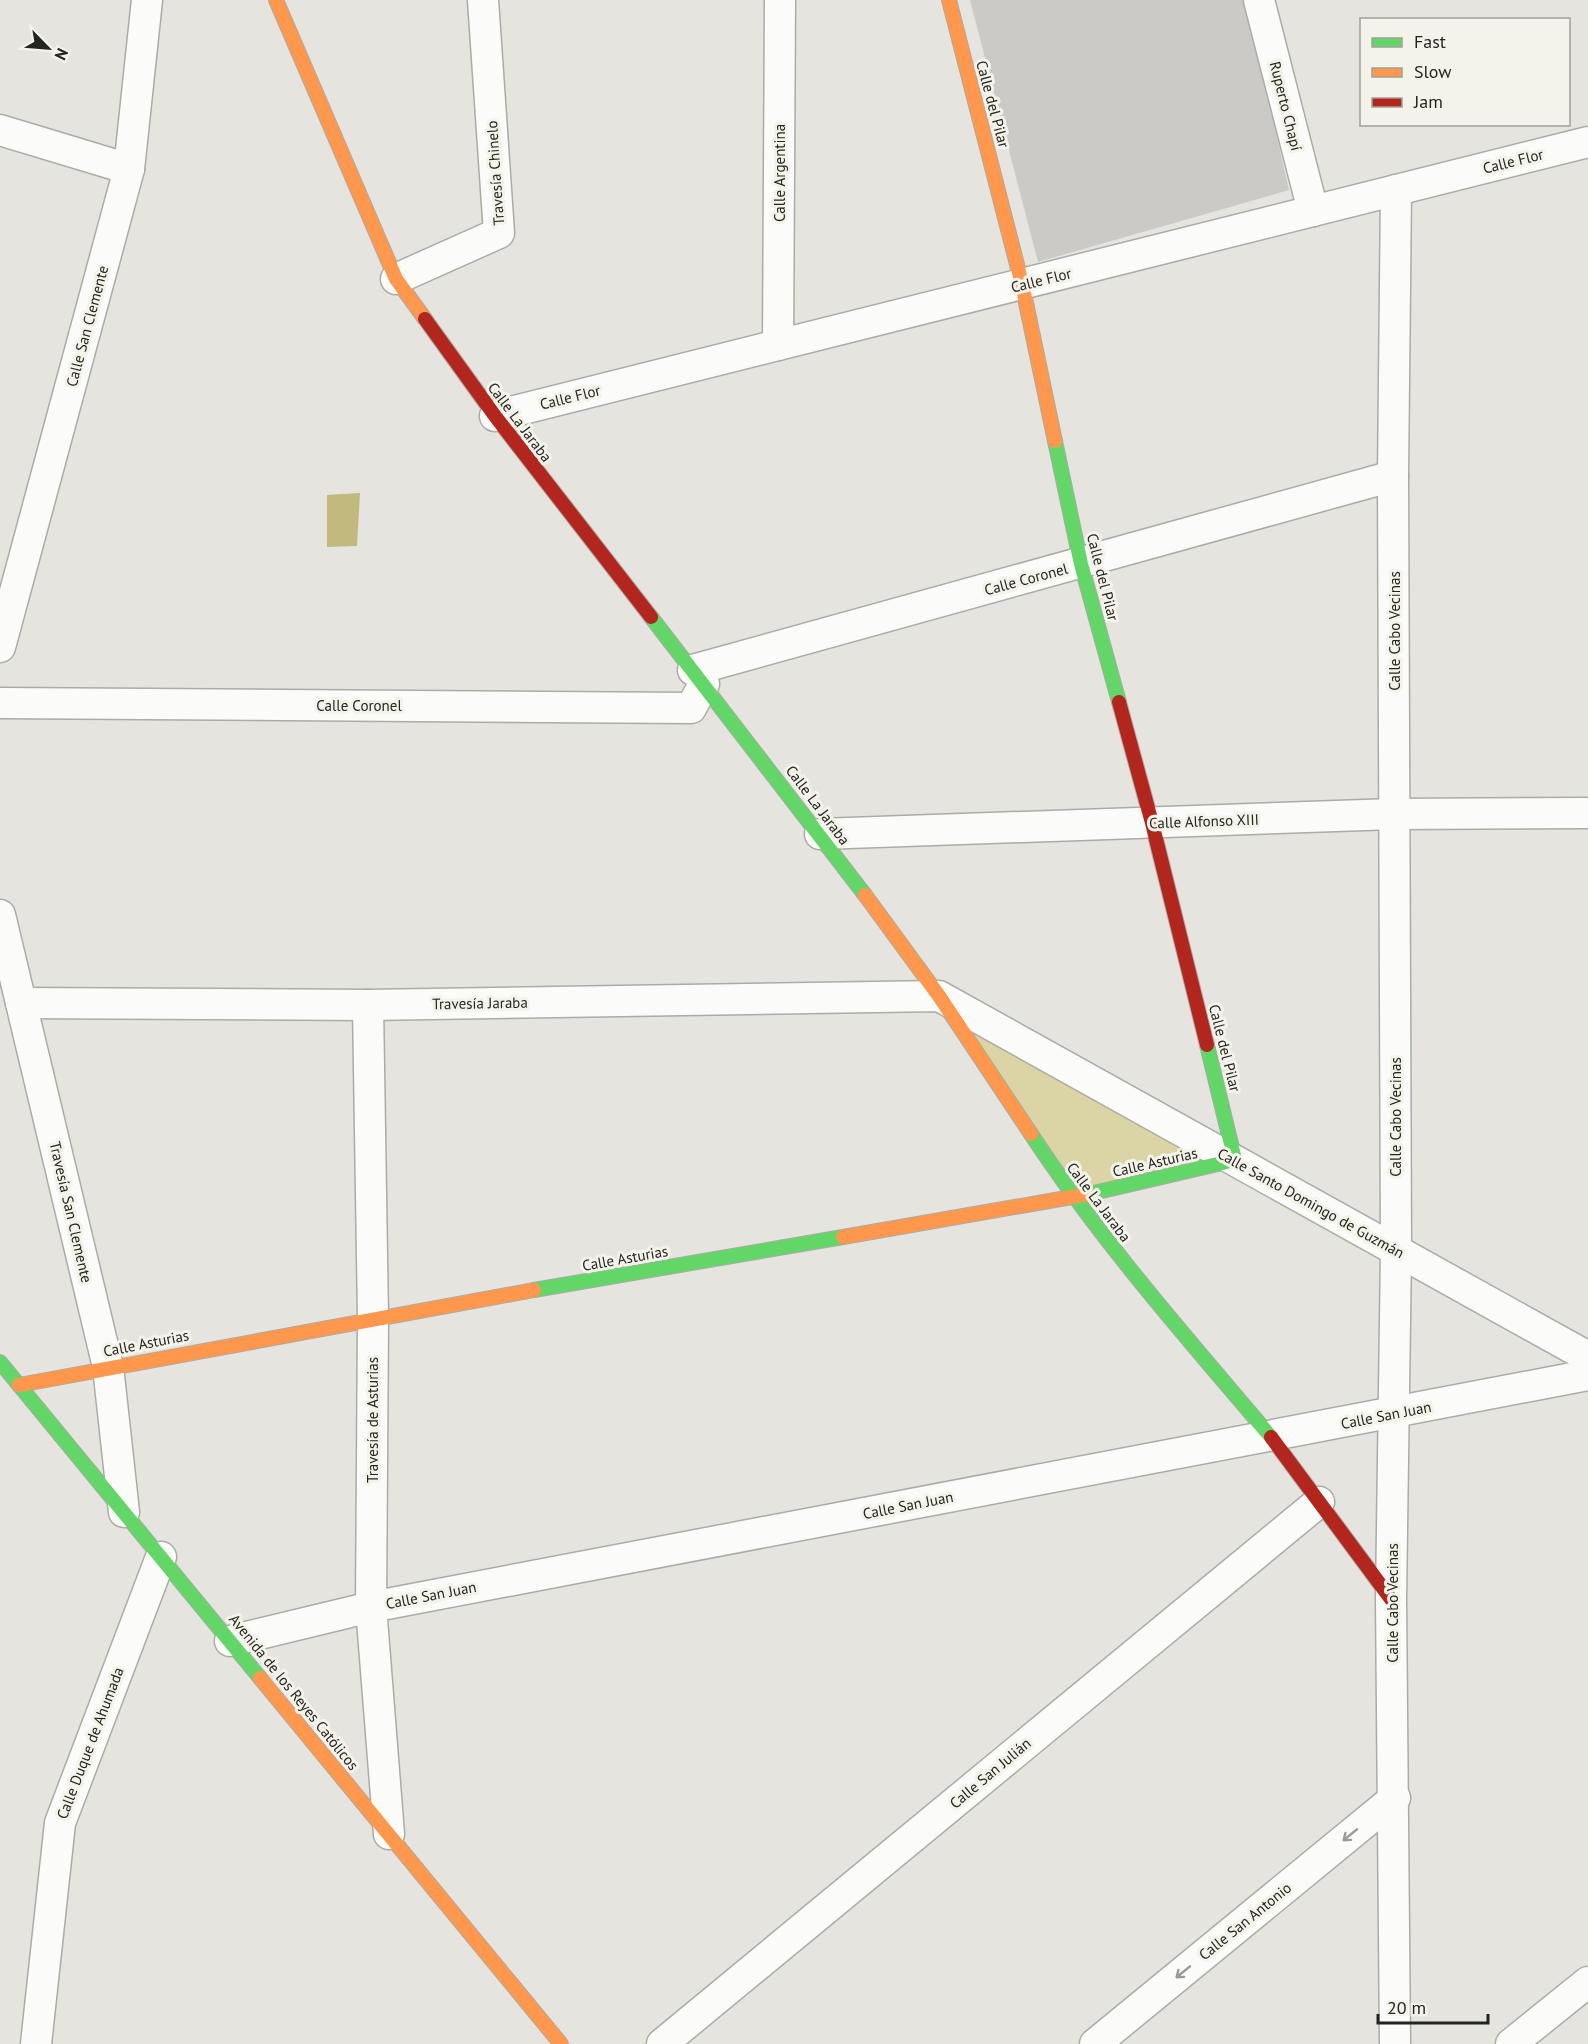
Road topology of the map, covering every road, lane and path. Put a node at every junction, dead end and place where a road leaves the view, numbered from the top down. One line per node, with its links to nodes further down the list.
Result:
1 (147, 0): 9 (street, Calle San Clemente)
2 (276, 0): 12 (street, Calle La Jaraba)
3 (483, 0): 12 (street, Travesía Chinelo)
4 (780, 0): 14 (street, Calle Argentina)
5 (949, 0): 13 (street, Calle del Pilar)
6 (1259, 0): 11 (street, Ruperto Chapí)
7 (0, 130): 9 (street)
8 (1588, 142): 10 (street, Calle Flor)
9 (129, 169): 18 (street, Calle San Clemente)
10 (1396, 190): 11 (street, Calle Flor); 16 (street, Calle Cabo Vecinas)
11 (1313, 212): 13 (street, Calle Flor)
12 (396, 279): 15 (street, Calle La Jaraba)
13 (1022, 284): 14 (street, Calle Flor); 17 (street, Calle del Pilar)
14 (778, 345): 15 (street, Calle Flor)
15 (495, 416): 19 (street, Calle La Jaraba)
16 (1393, 476): 17 (street, Calle Coronel); 22 (street, Calle Cabo Vecinas)
17 (1081, 564): 19 (street, Calle Coronel); 23 (street, Calle del Pilar)
18 (0, 647)
19 (698, 677): 20 (street, Calle Coronel); 24 (street, Calle La Jaraba)
20 (0, 703)
21 (1588, 813): 22 (street, Calle Alfonso XIII)
22 (1394, 814): 23 (street, Calle Alfonso XIII); 31 (street, Calle Cabo Vecinas)
23 (1152, 823): 24 (street, Calle Alfonso XIII); 29 (street, Calle del Pilar)
24 (820, 834): 26 (street, Calle La Jaraba)
25 (0, 915): 27 (street, Travesía San Clemente)
26 (939, 996): 28 (street, Travesía Jaraba); 29 (street, Calle Santo Domingo de Guzmán); 30 (street, Calle La Jaraba)
27 (21, 1003): 28 (street, Travesía Jaraba); 35 (street, Travesía San Clemente)
28 (368, 1005): 32 (street, Travesía de Asturias)
29 (1235, 1160): 30 (street, Calle Asturias); 31 (street, Calle Santo Domingo de Guzmán)
30 (1073, 1198): 32 (street, Calle Asturias); 39 (street, Calle La Jaraba)
31 (1396, 1250): 33 (street, Calle Santo Domingo de Guzmán); 38 (street, Calle Cabo Vecinas)
32 (373, 1318): 35 (street, Calle Asturias); 44 (street, Travesía de Asturias)
33 (1588, 1357)
34 (0, 1362): 37 (street, Avenida de los Reyes Católicos)
35 (108, 1367): 37 (street, Calle Asturias); 41 (street, Travesía San Clemente)
36 (1588, 1375): 38 (street, Calle San Juan)
37 (19, 1385): 41 (street, Avenida de los Reyes Católicos)
38 (1393, 1413): 39 (street, Calle San Juan); 43 (street, Calle Cabo Vecinas)
39 (1271, 1437): 40 (street, Calle La Jaraba); 44 (street, Calle San Juan)
40 (1318, 1502): 43 (street, Calle La Jaraba); 51 (street, Calle San Julián)
41 (124, 1512): 42 (street, Avenida de los Reyes Católicos)
42 (161, 1557): 45 (street, Avenida de los Reyes Católicos); 49 (street, Calle Duque de Ahumada)
43 (1391, 1599): 46 (street, Calle Cabo Vecinas)
44 (371, 1606): 45 (street, Calle San Juan); 47 (street, Travesía de Asturias)
45 (230, 1641): 47 (street, Avenida de los Reyes Católicos)
46 (1395, 1798): 52 (street, Calle San Antonio, one-way to 52); 53 (street, Calle Cabo Vecinas)
47 (389, 1834): 50 (street, Avenida de los Reyes Católicos)
48 (1588, 1982): 54 (street)
49 (36, 2044)
50 (561, 2044)
51 (662, 2044)
52 (1095, 2044)
53 (1395, 2044)
54 (1511, 2044)

